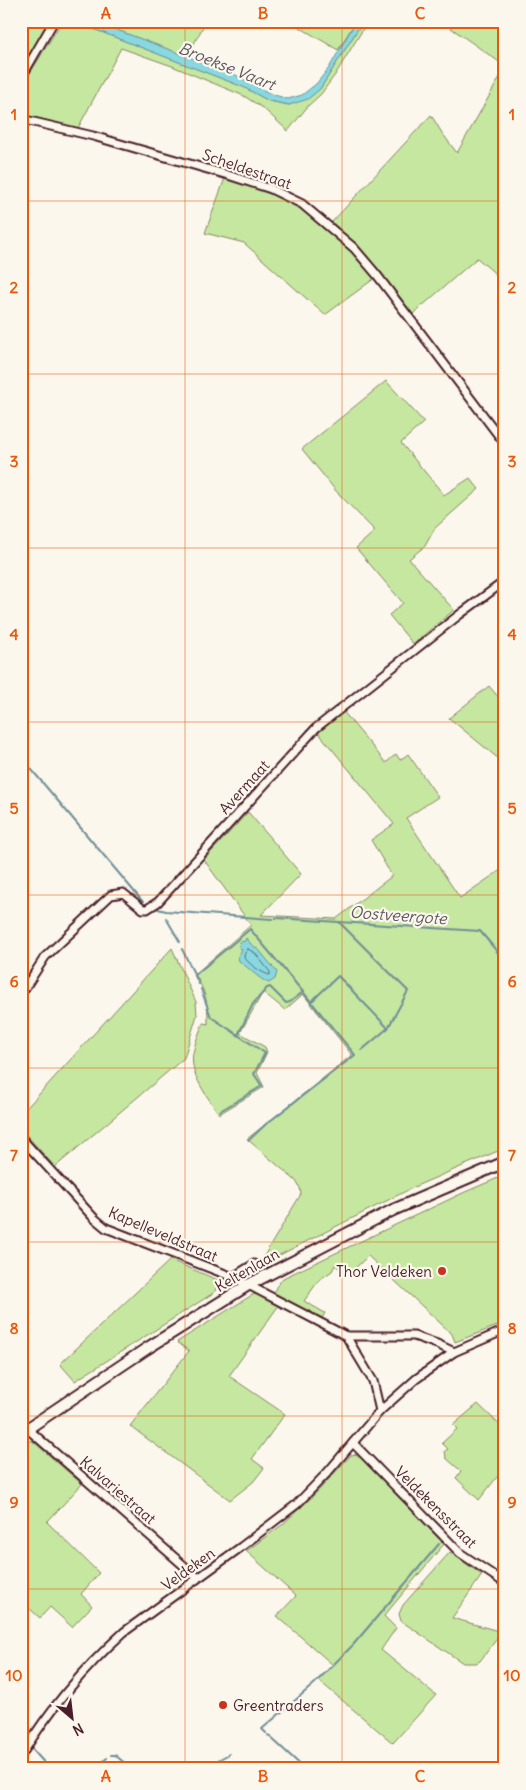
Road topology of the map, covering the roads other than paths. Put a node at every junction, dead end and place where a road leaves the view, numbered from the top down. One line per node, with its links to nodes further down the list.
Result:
1 (54, 21): 2 (street)
2 (21, 78)
3 (21, 119): 4 (street, Scheldestraat)
4 (505, 444)
5 (505, 581): 6 (street, Avermaat)
6 (21, 994)
7 (21, 1138): 10 (street, Kapelleveldstraat)
8 (505, 1162): 11 (main road, Keltenlaan)
9 (254, 1264): 10 (street)
10 (233, 1277): 11 (street, Kapelleveldstraat)
11 (248, 1285): 13 (street, Kapelleveldstraat); 16 (main road, Keltenlaan)
12 (505, 1330): 14 (street, Veldeken)
13 (346, 1336): 14 (street); 15 (street)
14 (454, 1352): 15 (street, Veldeken)
15 (380, 1411): 17 (street, Veldeken)
16 (23, 1428): 18 (street, Kalvariestraat)
17 (353, 1443): 18 (street, Veldeken); 19 (street, Veldekensstraat)
18 (198, 1578): 20 (street, Veldeken)
19 (505, 1583)
20 (21, 1756)

